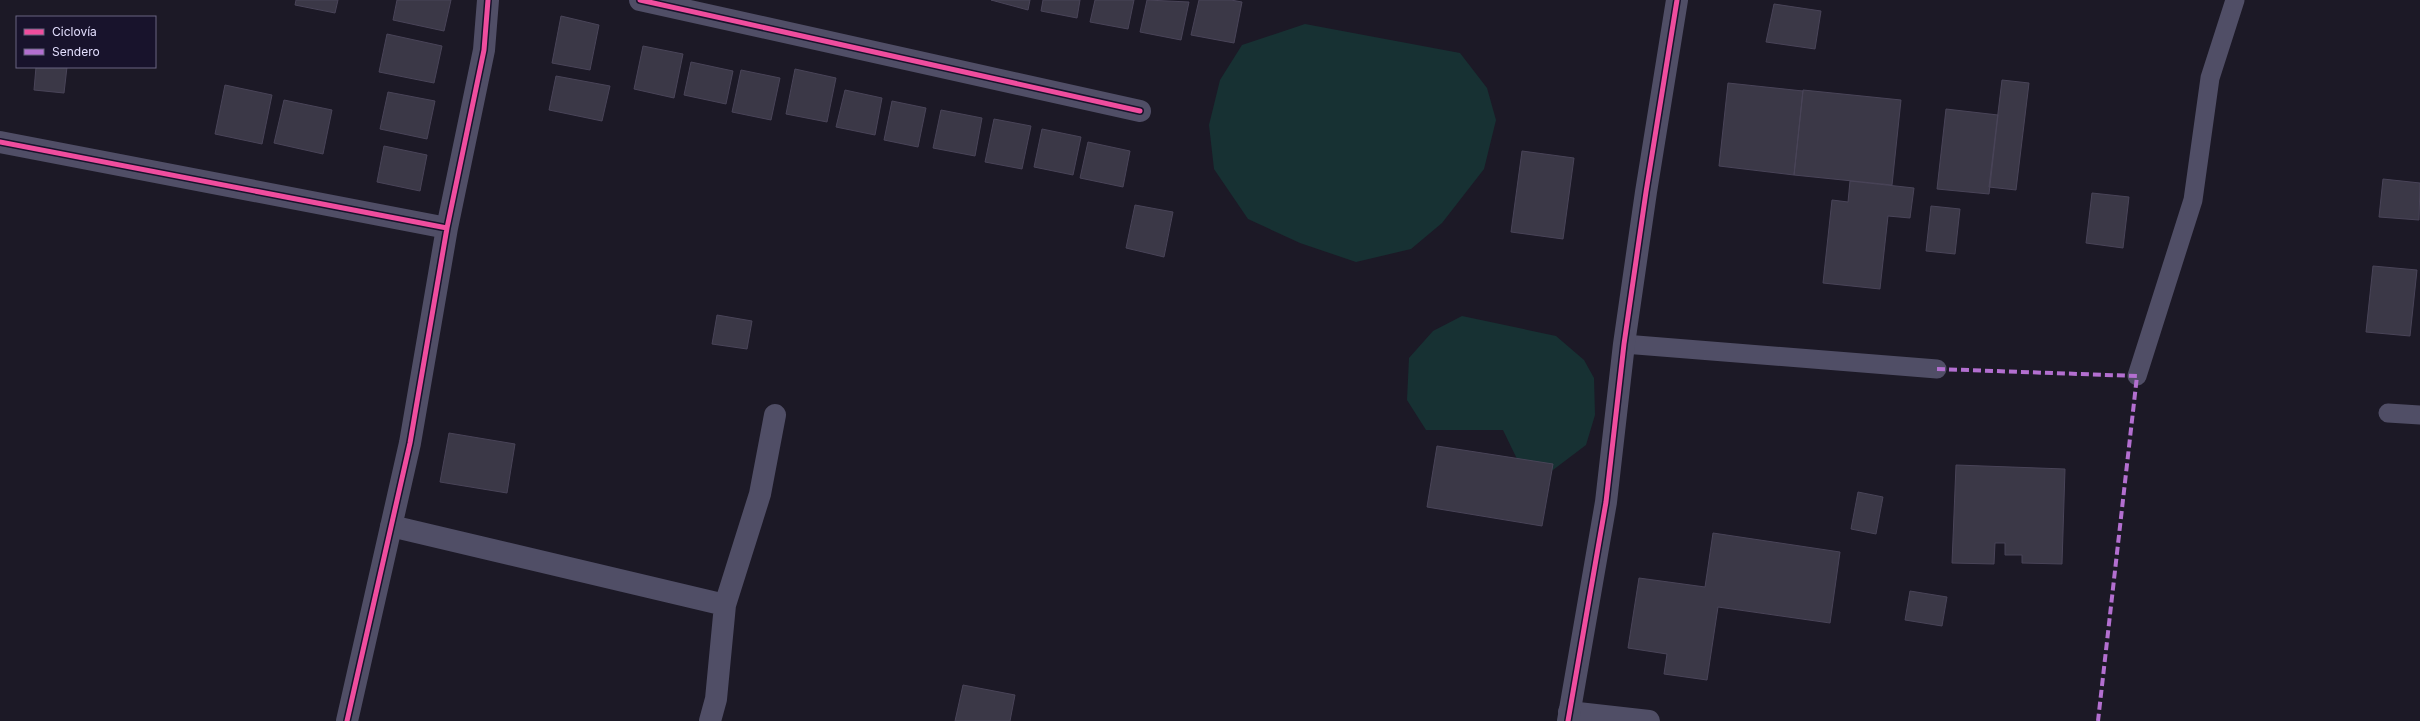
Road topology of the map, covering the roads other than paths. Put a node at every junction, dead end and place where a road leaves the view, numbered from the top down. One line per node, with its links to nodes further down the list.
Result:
1 (488, 0): 7 (street)
2 (640, 0): 5 (street)
3 (1677, 0): 8 (street)
4 (2235, 0): 10 (lane)
5 (1140, 111)
6 (0, 142): 7 (street)
7 (448, 228): 14 (street)
8 (1624, 344): 9 (lane); 16 (street)
9 (1937, 368)
10 (2137, 376)
11 (2388, 413): 13 (lane)
12 (775, 415): 15 (street)
13 (2420, 415)
14 (391, 526): 15 (street); 17 (street)
15 (725, 605): 18 (street)
16 (1569, 716): 19 (street)
17 (347, 721)
18 (710, 721)
19 (1649, 721)

